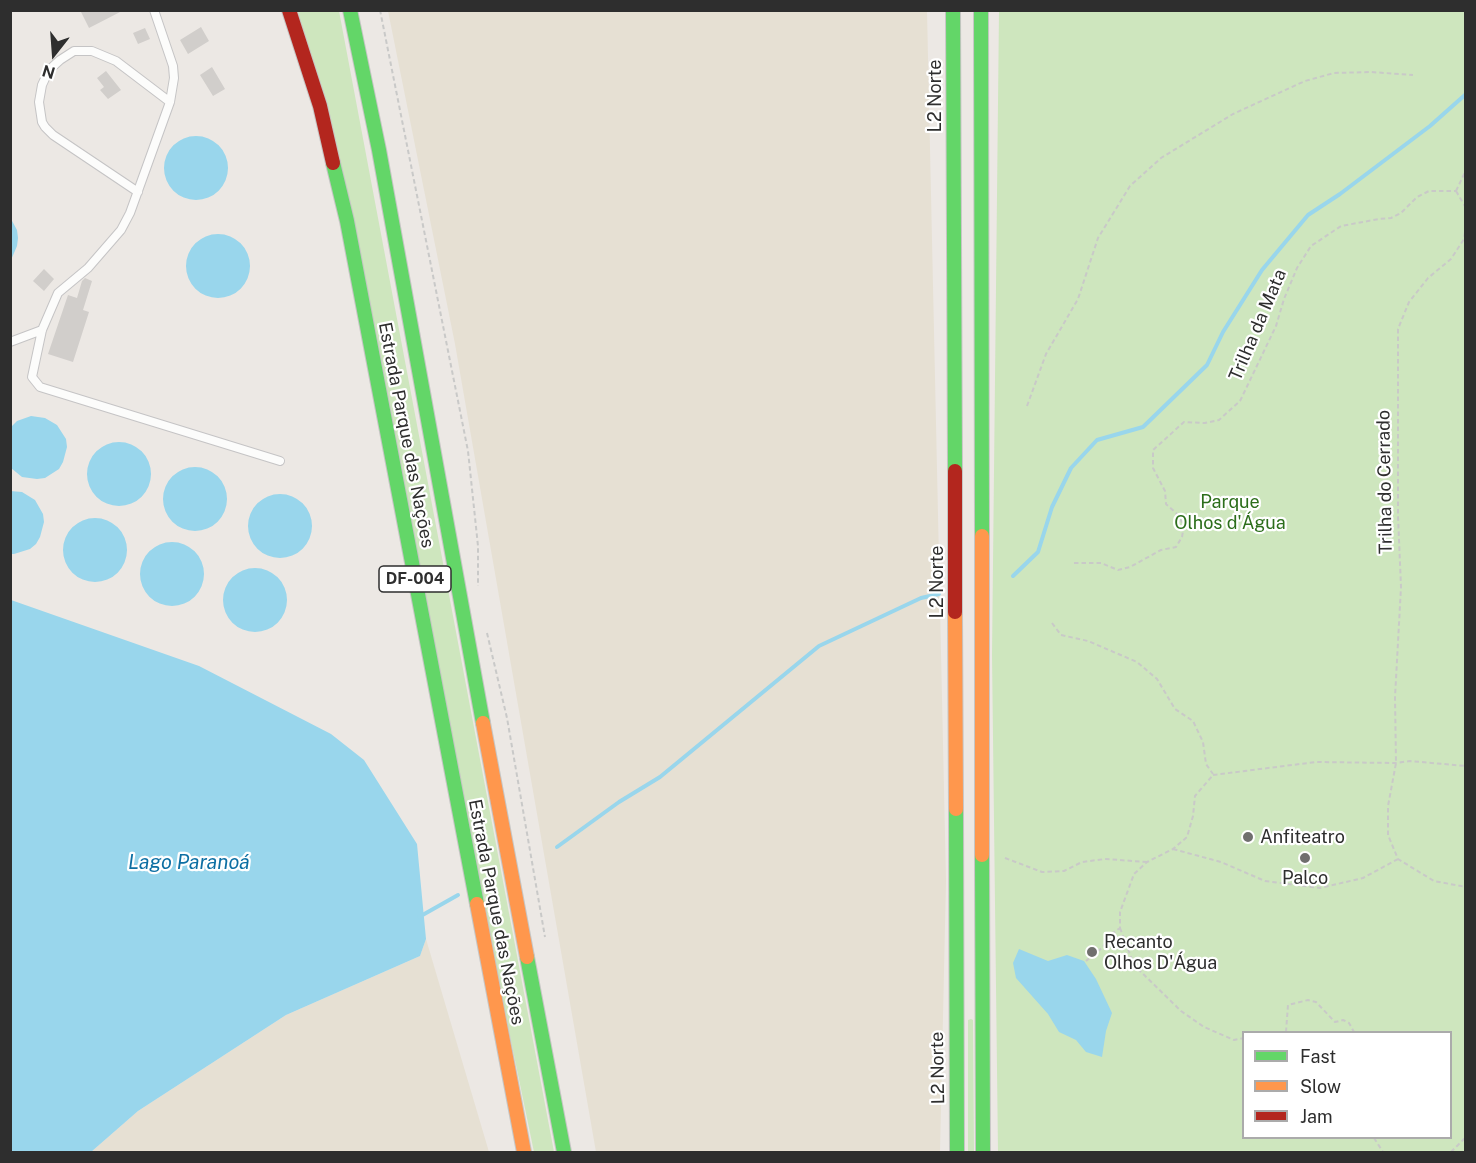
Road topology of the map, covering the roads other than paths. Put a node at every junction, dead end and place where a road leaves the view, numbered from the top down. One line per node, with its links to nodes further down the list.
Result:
1 (154, 10): 6 (lane)
2 (289, 10): 13 (main road, Estrada Parque das Nações / DF-004)
3 (350, 10): 14 (main road, Estrada Parque das Nações / DF-004)
4 (953, 10): 11 (main road, L2 Norte)
5 (981, 10): 12 (main road)
6 (170, 102): 7 (lane); 7 (lane)
7 (138, 192): 8 (lane)
8 (42, 330): 9 (lane); 10 (lane)
9 (10, 342)
10 (280, 461)
11 (956, 1006): 12 (main road); 15 (main road, L2 Norte)
12 (982, 1007): 16 (main road)
13 (524, 1152)
14 (564, 1152)
15 (957, 1152)
16 (983, 1152)

